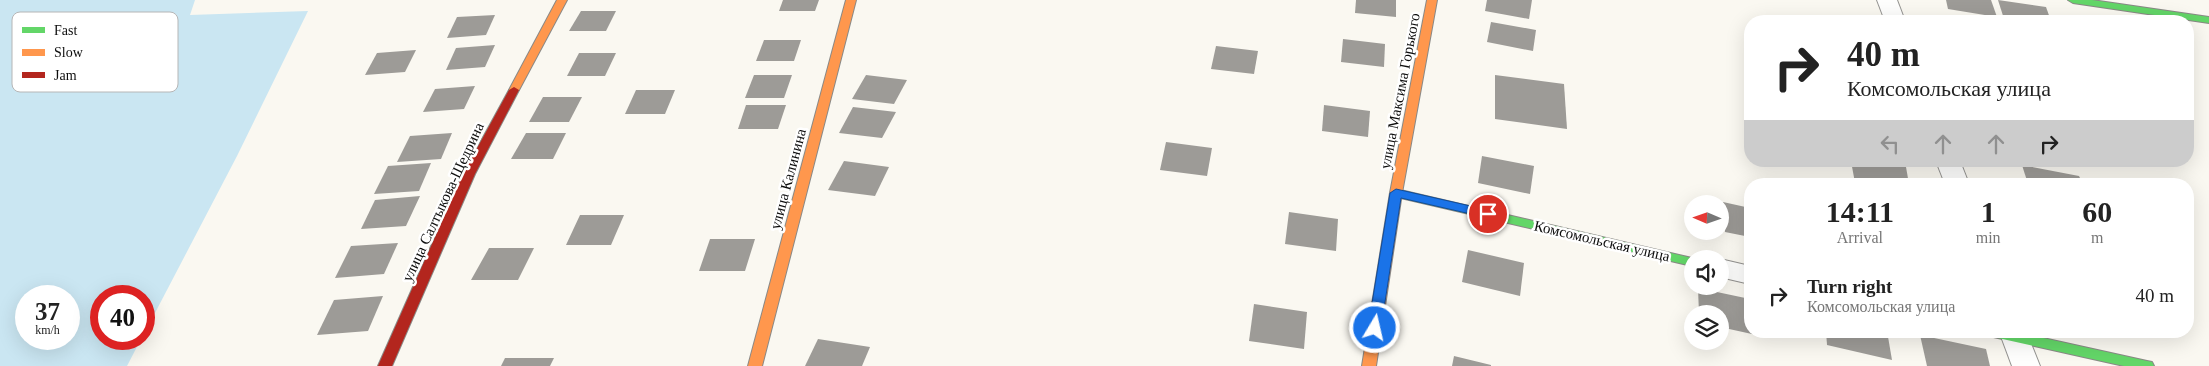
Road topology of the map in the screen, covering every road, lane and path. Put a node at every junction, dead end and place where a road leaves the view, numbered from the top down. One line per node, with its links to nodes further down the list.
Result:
1 (562, 0): 16 (street, улица Салтыкова-Щедрина)
2 (851, 0): 17 (street, улица Калинина)
3 (1432, 0): 10 (street, улица Максима Горького)
4 (1887, 0): 6 (street)
5 (2073, 0): 7 (street)
6 (1893, 15)
7 (2175, 15)
8 (2194, 18): 9 (street)
9 (2209, 20)
10 (1396, 193): 11 (street, Комсомольская улица); 18 (street, улица Максима Горького)
11 (1684, 260)
12 (1729, 270): 13 (street)
13 (1744, 274)
14 (2008, 338): 19 (street)
15 (2027, 338): 20 (street)
16 (385, 366)
17 (755, 366)
18 (1369, 366)
19 (2026, 366)
20 (2147, 366)

